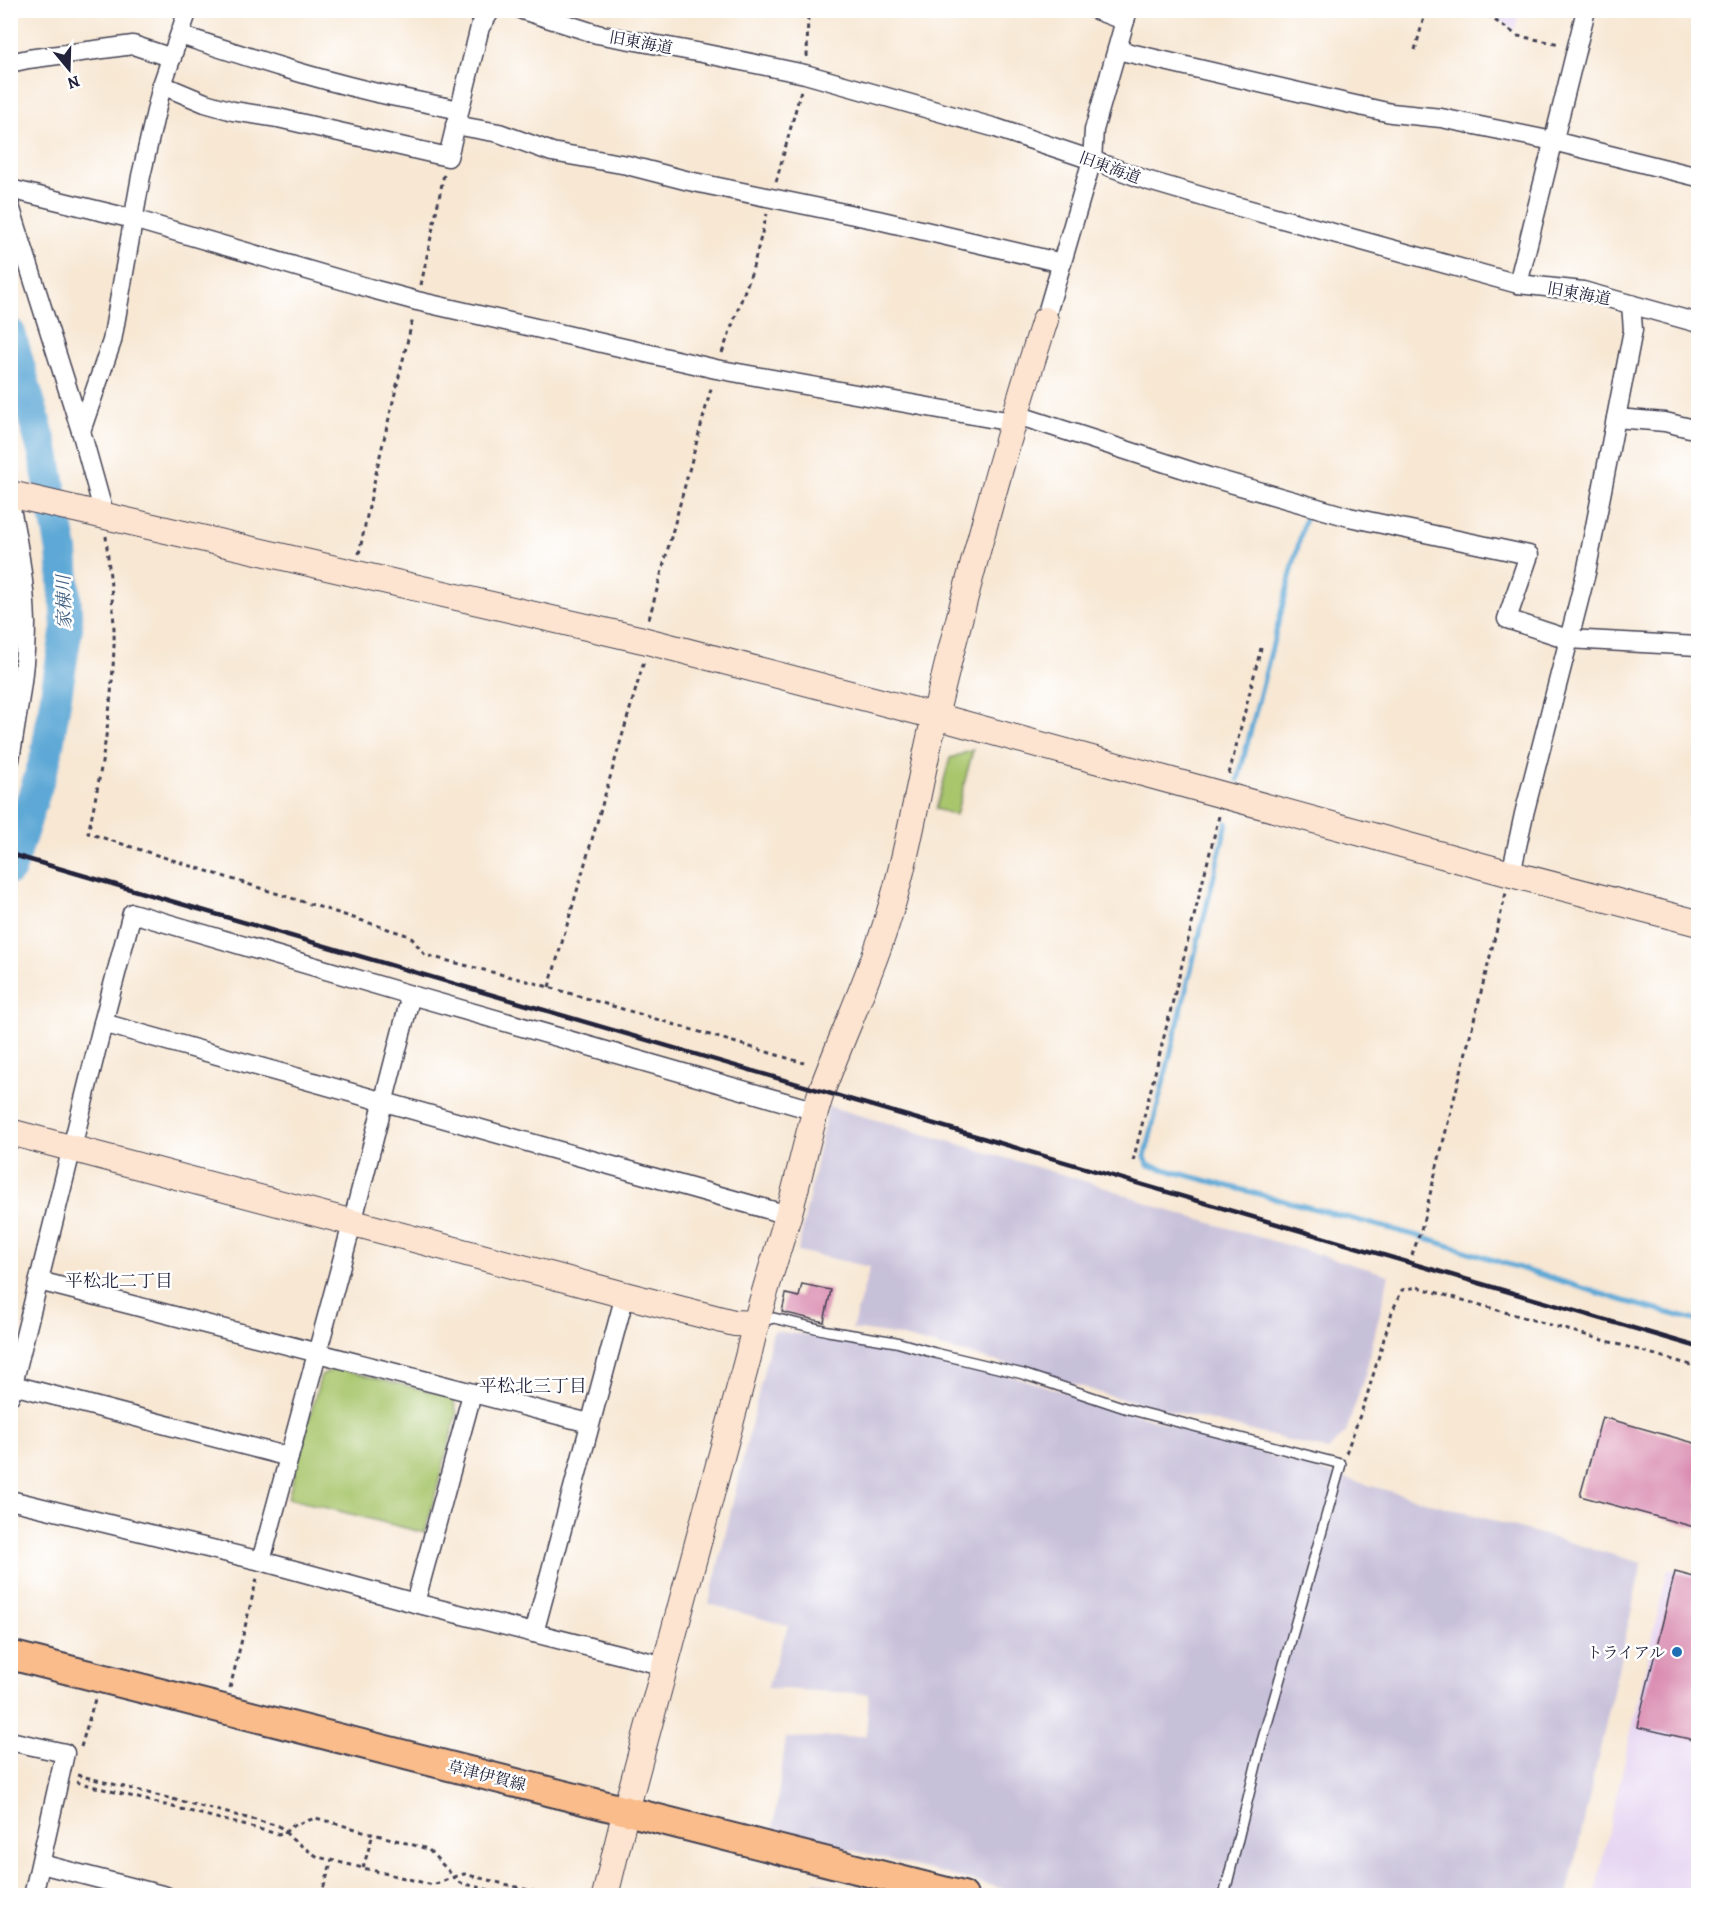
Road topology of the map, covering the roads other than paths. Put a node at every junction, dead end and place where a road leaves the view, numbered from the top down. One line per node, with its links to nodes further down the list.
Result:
1 (188, 10): 7 (street)
2 (491, 10): 12 (street)
3 (522, 10): 14 (street, 旧東海道)
4 (1096, 10): 6 (street)
5 (1586, 10): 13 (street)
6 (1127, 16): 8 (street)
7 (180, 34): 9 (street); 12 (street)
8 (1117, 50): 13 (street); 14 (street)
9 (172, 58): 10 (street); 11 (street)
10 (10, 63)
11 (162, 85): 12 (street); 18 (street)
12 (457, 117): 19 (street)
13 (1553, 141): 15 (street); 20 (street)
14 (1092, 160): 19 (street); 20 (street, 旧東海道)
15 (1698, 177)
16 (10, 189): 18 (street)
17 (10, 206): 27 (street)
18 (134, 219): 24 (street); 27 (street)
19 (1062, 263): 22 (street)
20 (1518, 284): 21 (street, 旧東海道)
21 (1631, 304): 23 (street, 旧東海道); 25 (street)
22 (1045, 321): 24 (street)
23 (1698, 323)
24 (1013, 418): 30 (street); 32 (street)
25 (1616, 418): 26 (street); 30 (street)
26 (1698, 430)
27 (81, 431): 29 (street)
28 (13, 498): 29 (street); 33 (street)
29 (98, 515): 32 (street)
30 (1568, 639): 31 (street); 34 (street)
31 (1698, 646)
32 (935, 716): 34 (street); 39 (street)
33 (10, 760)
34 (1511, 874): 35 (street)
35 (1698, 923)
36 (411, 995): 37 (street); 38 (street); 39 (street)
37 (103, 1023): 38 (street); 41 (street)
38 (382, 1102): 42 (street); 43 (street)
39 (816, 1111): 42 (street)
40 (10, 1132): 41 (street)
41 (73, 1149): 43 (street); 44 (street)
42 (788, 1215): 46 (street)
43 (353, 1221): 45 (street); 47 (street)
44 (39, 1281): 47 (street); 48 (street)
45 (625, 1295): 46 (street); 50 (street)
46 (755, 1324): 57 (street); 65 (lane)
47 (316, 1353): 49 (street); 51 (street)
48 (12, 1390): 51 (street)
49 (472, 1394): 50 (street); 54 (street)
50 (589, 1423): 55 (street)
51 (289, 1457): 53 (street)
52 (10, 1500): 53 (street)
53 (261, 1562): 54 (street)
54 (415, 1603): 55 (street)
55 (534, 1633): 57 (street)
56 (10, 1655): 59 (main road, 草津伊賀線)
57 (665, 1666): 59 (street)
58 (10, 1741): 60 (street)
59 (626, 1810): 63 (street); 64 (main road, 草津伊賀線)
60 (41, 1864): 61 (street); 62 (street)
61 (33, 1896)
62 (166, 1896)
63 (604, 1896)
64 (963, 1896)
65 (1224, 1896)

